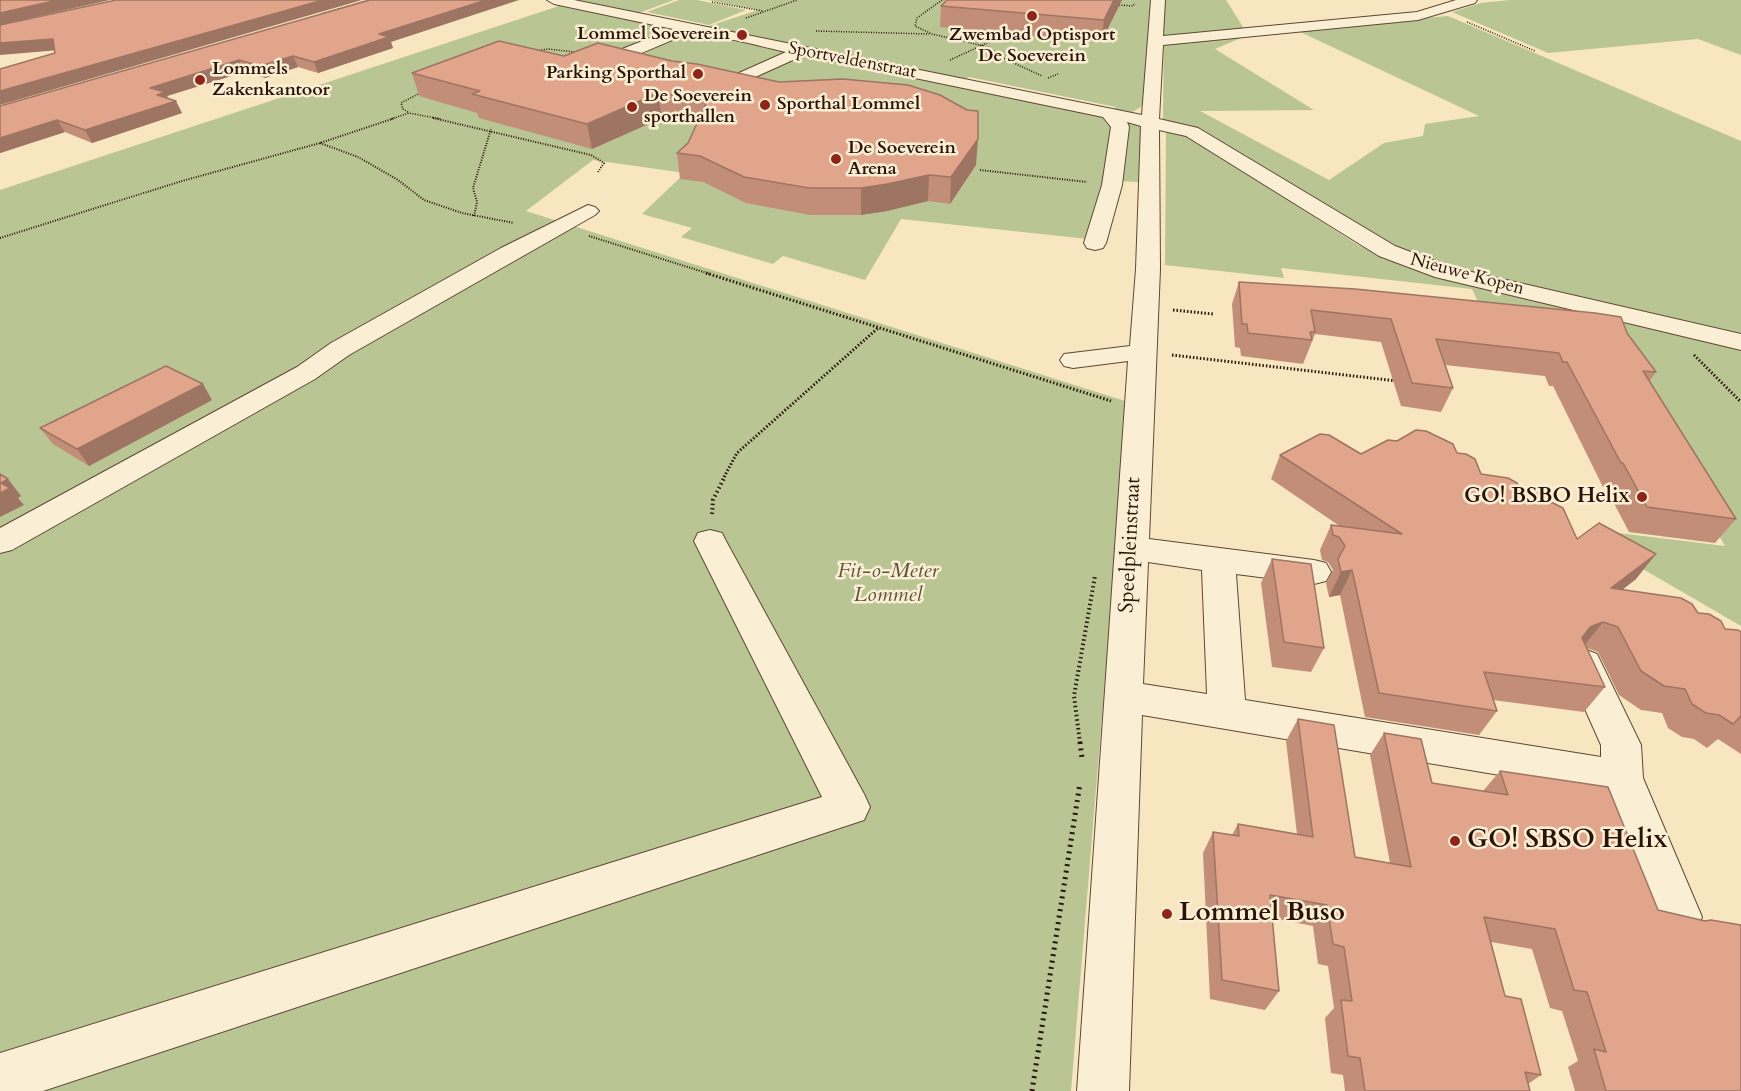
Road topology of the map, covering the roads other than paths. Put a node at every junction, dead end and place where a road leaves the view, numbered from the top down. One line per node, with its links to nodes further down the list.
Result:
1 (554, 0): 7 (street, Sportveldenstraat)
2 (1158, 0): 9 (street, Speelpleinstraat)
3 (1463, 0): 9 (street)
4 (120, 1): 5 (street)
5 (56, 17): 6 (street); 8 (street)
6 (0, 25)
7 (688, 28): 10 (street, Sportveldenstraat); 11 (street)
8 (0, 31)
9 (1156, 41): 18 (street, Speelpleinstraat)
10 (795, 44): 13 (street); 17 (street, Sportveldenstraat)
11 (619, 56): 12 (street); 14 (street)
12 (596, 57)
13 (779, 61): 15 (street); 16 (street)
14 (638, 67)
15 (693, 80)
16 (777, 80)
17 (1109, 113): 18 (street, Sportveldenstraat); 20 (street)
18 (1150, 123): 21 (street, Nieuwe Kopen); 22 (street, Speelpleinstraat)
19 (588, 212): 25 (street)
20 (1095, 243)
21 (1741, 342)
22 (1142, 349): 23 (street); 26 (street, Speelpleinstraat)
23 (1072, 360)
24 (710, 541): 34 (street)
25 (0, 542)
26 (1131, 548): 27 (street); 30 (street, Speelpleinstraat)
27 (1218, 560): 28 (street); 31 (street)
28 (1314, 572)
29 (1584, 664): 32 (street)
30 (1123, 696): 31 (street); 35 (street, Speelpleinstraat)
31 (1227, 713): 32 (street)
32 (1622, 778): 33 (street)
33 (1679, 917)
34 (0, 1079)
35 (1103, 1091)

